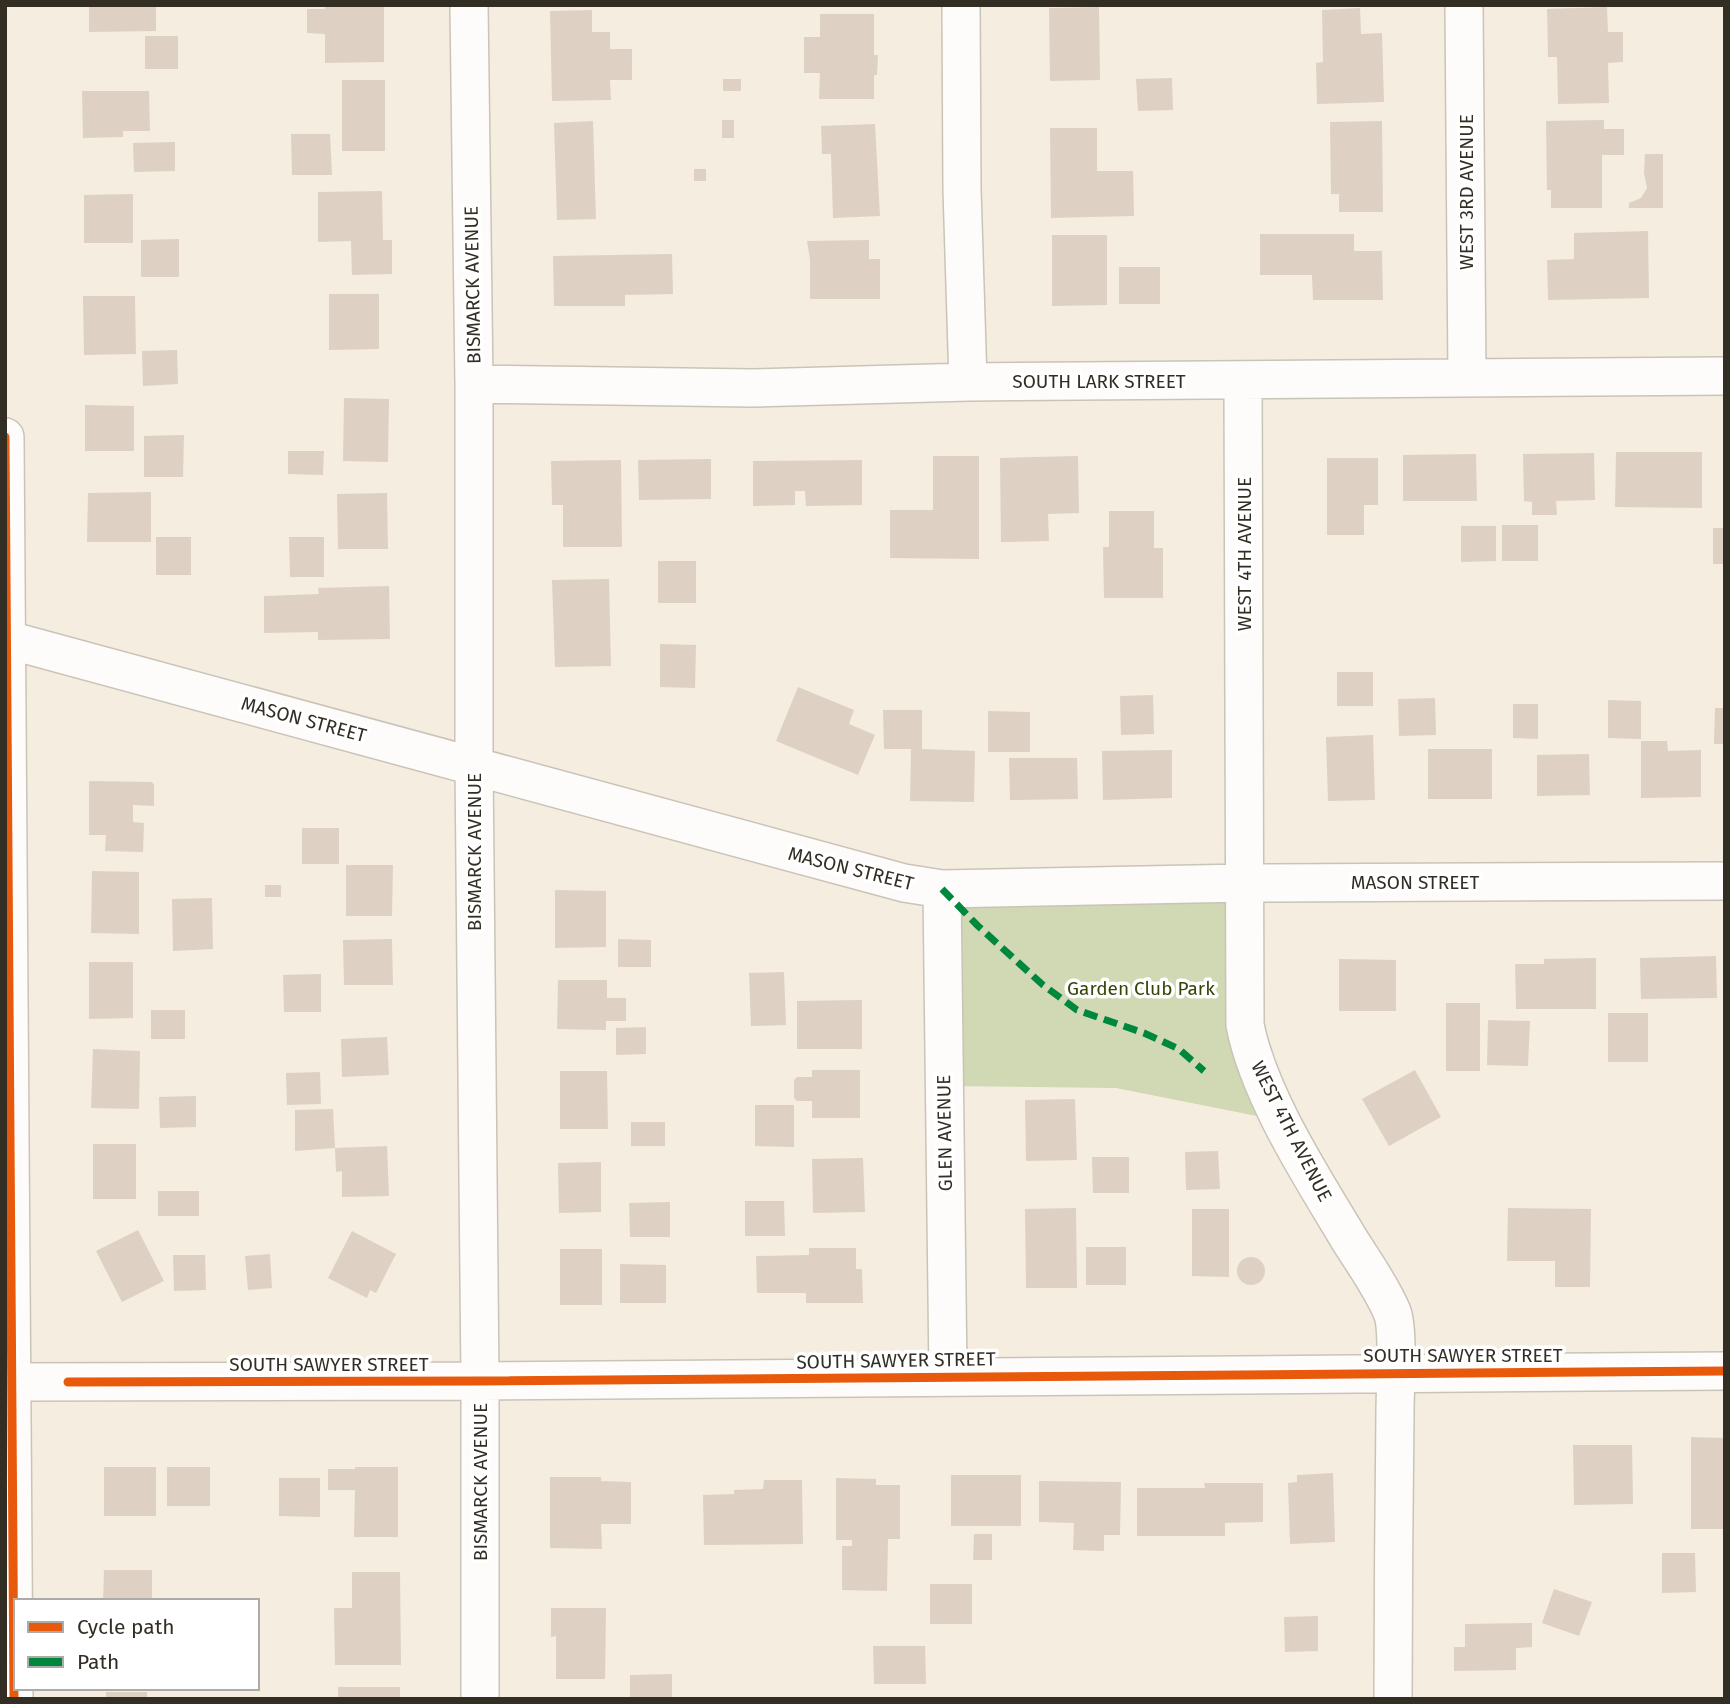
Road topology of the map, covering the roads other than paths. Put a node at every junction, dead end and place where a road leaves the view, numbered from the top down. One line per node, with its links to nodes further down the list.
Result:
1 (469, 5): 8 (street, BISMARCK AVENUE)
2 (961, 5): 7 (street)
3 (1464, 5): 5 (street, WEST 3RD AVENUE)
4 (1725, 376): 5 (street, SOUTH LARK STREET)
5 (1467, 378): 6 (street, SOUTH LARK STREET)
6 (1243, 380): 7 (street, SOUTH LARK STREET); 13 (street, WEST 4TH AVENUE)
7 (968, 382): 8 (street, SOUTH LARK STREET)
8 (474, 384): 11 (street, BISMARCK AVENUE)
9 (5, 437): 10 (street)
10 (6, 639): 11 (street, MASON STREET); 19 (street)
11 (474, 765): 14 (street, MASON STREET); 18 (street, BISMARCK AVENUE)
12 (1725, 881): 13 (street, MASON STREET)
13 (1244, 883): 14 (street, MASON STREET); 16 (street, WEST 4TH AVENUE)
14 (942, 889): 17 (street, GLEN AVENUE)
15 (1725, 1370): 16 (street, SOUTH SAWYER STREET)
16 (1395, 1373): 17 (street, SOUTH SAWYER STREET); 22 (street, WEST 4TH AVENUE)
17 (947, 1376): 18 (street, SOUTH SAWYER STREET)
18 (480, 1381): 19 (street, SOUTH SAWYER STREET); 21 (street, BISMARCK AVENUE)
19 (8, 1382): 20 (street)
20 (14, 1699)
21 (480, 1699)
22 (1392, 1699)

